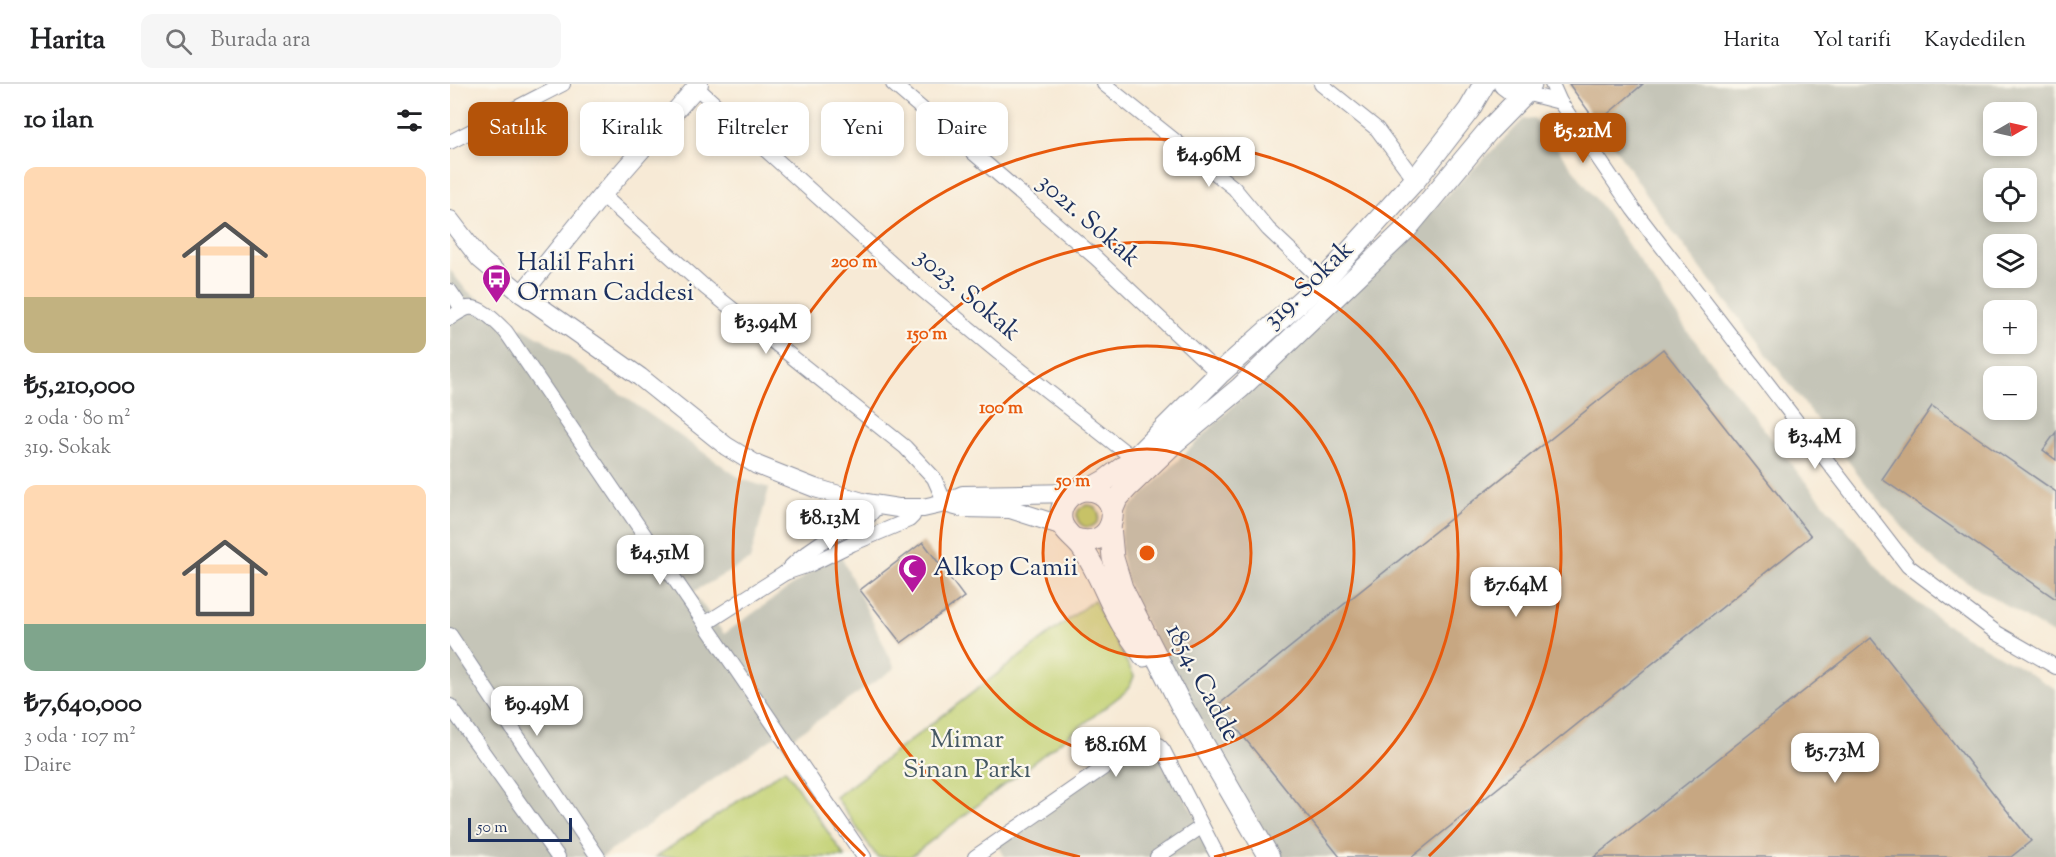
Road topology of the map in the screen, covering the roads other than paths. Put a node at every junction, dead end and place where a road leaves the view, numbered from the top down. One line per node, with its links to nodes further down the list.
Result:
1 (563, 84): 11 (street)
2 (893, 84): 20 (street, 3021. Sokak)
3 (1104, 84): 15 (street)
4 (1321, 84): 12 (street)
5 (1484, 84): 12 (main road, 319. Sokak)
6 (1503, 84): 9 (main road)
7 (1552, 84): 10 (street)
8 (698, 86): 13 (main road); 21 (street, 3023. Sokak)
9 (1528, 89): 10 (street); 26 (main road, 319. Sokak)
10 (1560, 102): 33 (street)
11 (450, 142)
12 (1415, 180): 15 (main road, 319. Sokak)
13 (602, 195): 17 (main road); 23 (street)
14 (450, 220): 17 (main road)
15 (1323, 281): 20 (main road, 319. Sokak)
16 (450, 291): 18 (street)
17 (522, 294): 24 (main road)
18 (463, 310): 19 (street); 31 (street)
19 (450, 318)
20 (1219, 374): 21 (main road, 319. Sokak)
21 (1134, 459): 22 (main road, 319. Sokak)
22 (1081, 491): 23 (main road); 26 (main road); 28 (main road)
23 (945, 503): 25 (main road); 28 (main road)
24 (875, 504): 25 (main road); 27 (street)
25 (915, 508): 29 (street)
26 (1111, 519): 28 (main road); 35 (main road, 1854. Cadde)
27 (842, 531): 29 (street); 30 (street)
28 (1068, 532): 35 (main road)
29 (852, 544): 30 (street)
30 (785, 573): 31 (street)
31 (705, 624): 39 (street)
32 (450, 635): 38 (street)
33 (2056, 667)
34 (450, 706): 37 (street)
35 (1182, 707): 43 (main road, 1854. Cadde)
36 (1202, 827): 40 (street); 41 (street); 42 (street)
37 (558, 857)
38 (598, 857)
39 (864, 857)
40 (975, 857)
41 (1157, 857)
42 (1218, 857)
43 (1269, 857)

